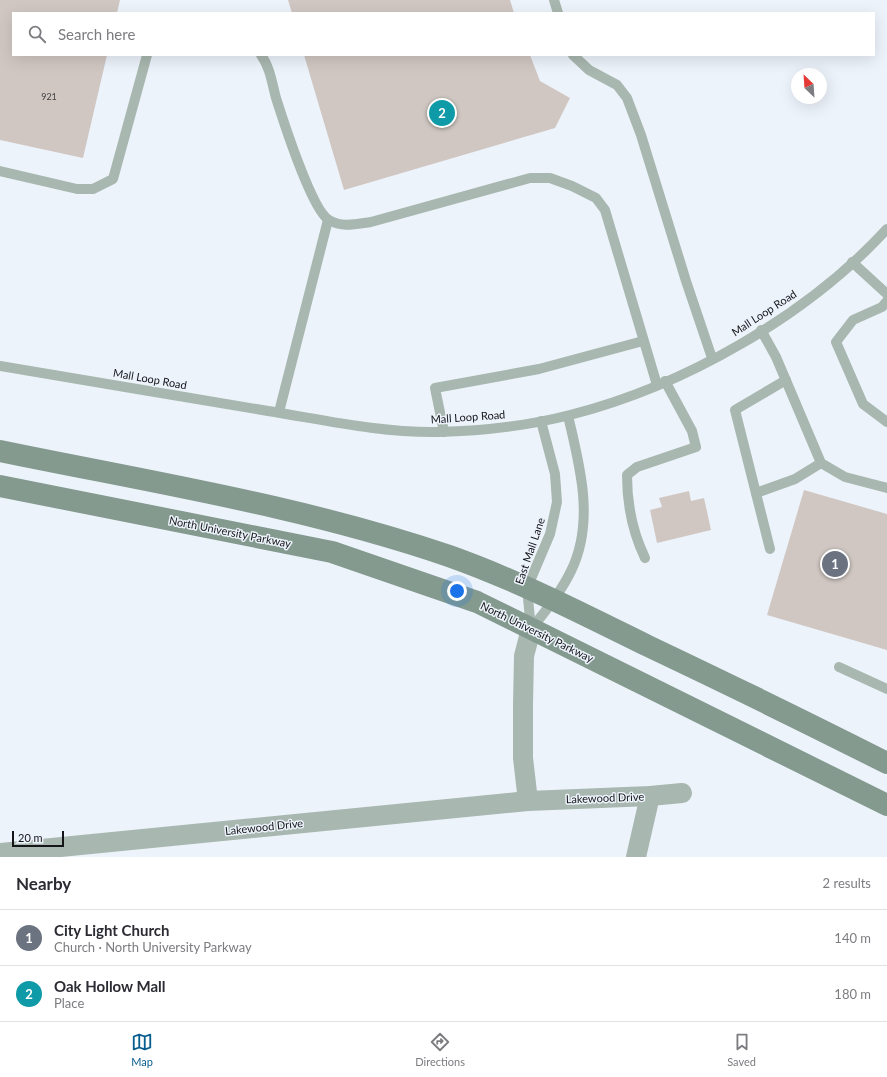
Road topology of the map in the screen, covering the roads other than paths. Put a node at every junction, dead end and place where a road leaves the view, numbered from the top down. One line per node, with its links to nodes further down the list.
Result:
1 (554, 0): 2 (lane)
2 (558, 12)
3 (147, 56): 6 (lane)
4 (262, 56): 7 (lane)
5 (574, 56): 14 (lane)
6 (0, 171)
7 (328, 220): 13 (lane); 18 (lane)
8 (887, 229): 9 (lane, Mall Loop Road)
9 (852, 262): 10 (lane); 12 (lane, Mall Loop Road)
10 (887, 294)
11 (887, 301): 21 (lane)
12 (761, 330): 14 (lane, Mall Loop Road); 16 (lane)
13 (643, 342): 17 (lane); 22 (lane)
14 (712, 358): 17 (lane, Mall Loop Road)
15 (0, 366): 18 (lane, Mall Loop Road)
16 (786, 380): 24 (lane); 27 (lane)
17 (661, 383): 19 (lane, Mall Loop Road); 29 (lane)
18 (279, 412): 22 (lane, Mall Loop Road)
19 (568, 416): 20 (lane, Mall Loop Road); 31 (lane)
20 (541, 421): 22 (lane, Mall Loop Road); 30 (lane, East Mall Lane)
21 (887, 422)
22 (444, 432)
23 (0, 451): 30 (main road)
24 (821, 463): 26 (lane); 27 (lane)
25 (0, 486): 32 (main road, North University Parkway)
26 (887, 488)
27 (756, 493): 28 (lane)
28 (770, 549)
29 (645, 558)
30 (527, 588): 31 (main road); 32 (lane, East Mall Lane)
31 (554, 600): 32 (lane); 35 (main road)
32 (532, 629): 38 (street); 39 (main road, North University Parkway)
33 (839, 667): 34 (lane)
34 (887, 689)
35 (887, 763)
36 (682, 793): 37 (street, Lakewood Drive)
37 (650, 796): 38 (street, Lakewood Drive); 41 (street)
38 (528, 801): 40 (street, Lakewood Drive)
39 (887, 805)
40 (0, 854)
41 (636, 857)

